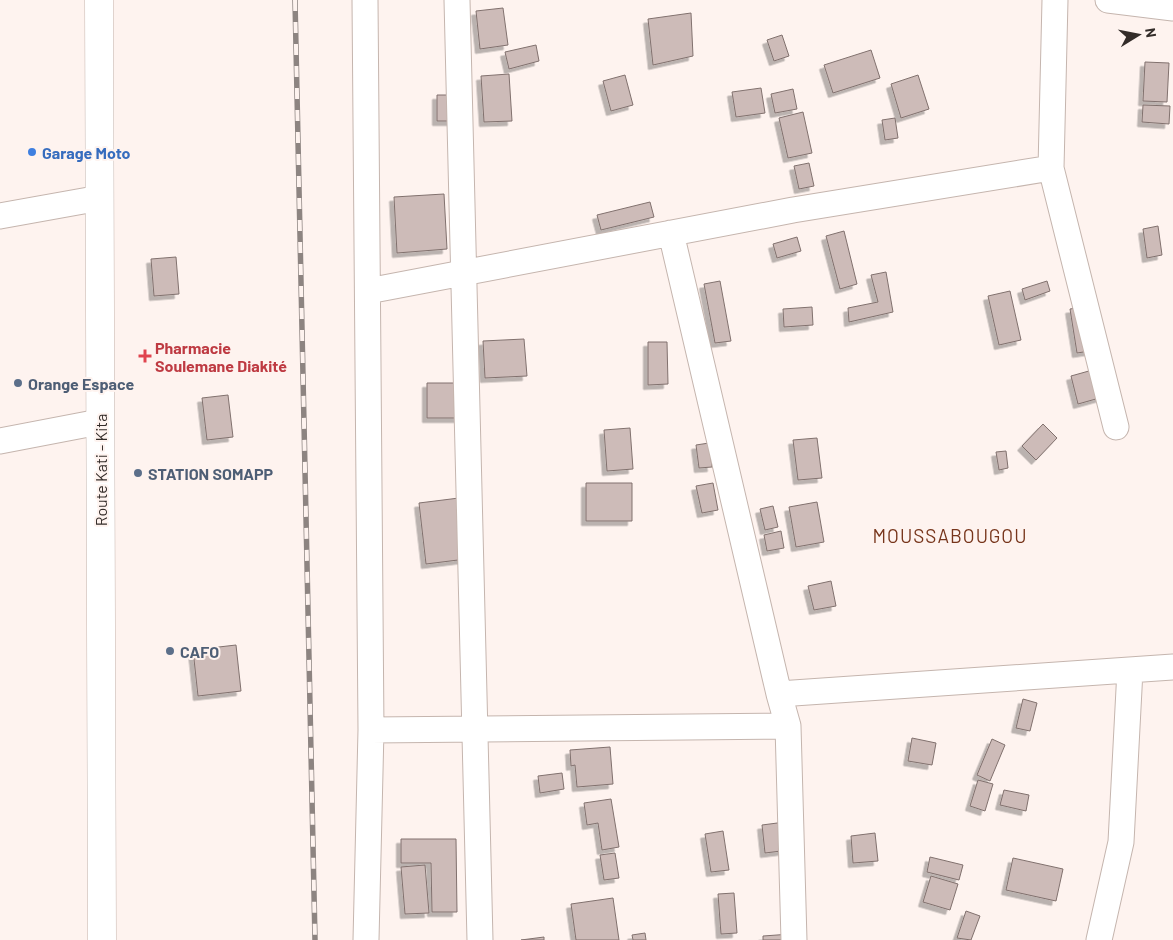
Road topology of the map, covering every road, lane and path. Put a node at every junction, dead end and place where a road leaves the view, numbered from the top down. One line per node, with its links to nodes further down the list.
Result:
1 (99, 0): 8 (main road, Route Kati - Kita)
2 (365, 0): 12 (street)
3 (457, 0): 11 (street)
4 (1054, 0): 7 (street)
5 (1108, 0): 6 (street)
6 (1173, 8)
7 (1050, 168): 10 (street); 14 (street)
8 (100, 198): 9 (street); 13 (main road, Route Kati - Kita)
9 (0, 216)
10 (670, 233): 11 (street); 18 (street)
11 (464, 272): 12 (street); 20 (street)
12 (368, 290): 21 (street)
13 (99, 422): 15 (street); 22 (main road, Route Kati - Kita)
14 (1116, 427)
15 (0, 441)
16 (1173, 668): 17 (street)
17 (1130, 670): 18 (street); 26 (street)
18 (779, 694): 19 (street)
19 (788, 726): 20 (street); 25 (street)
20 (475, 729): 21 (street); 24 (street)
21 (371, 730): 23 (street)
22 (102, 940)
23 (366, 940)
24 (480, 940)
25 (794, 940)
26 (1099, 940)

